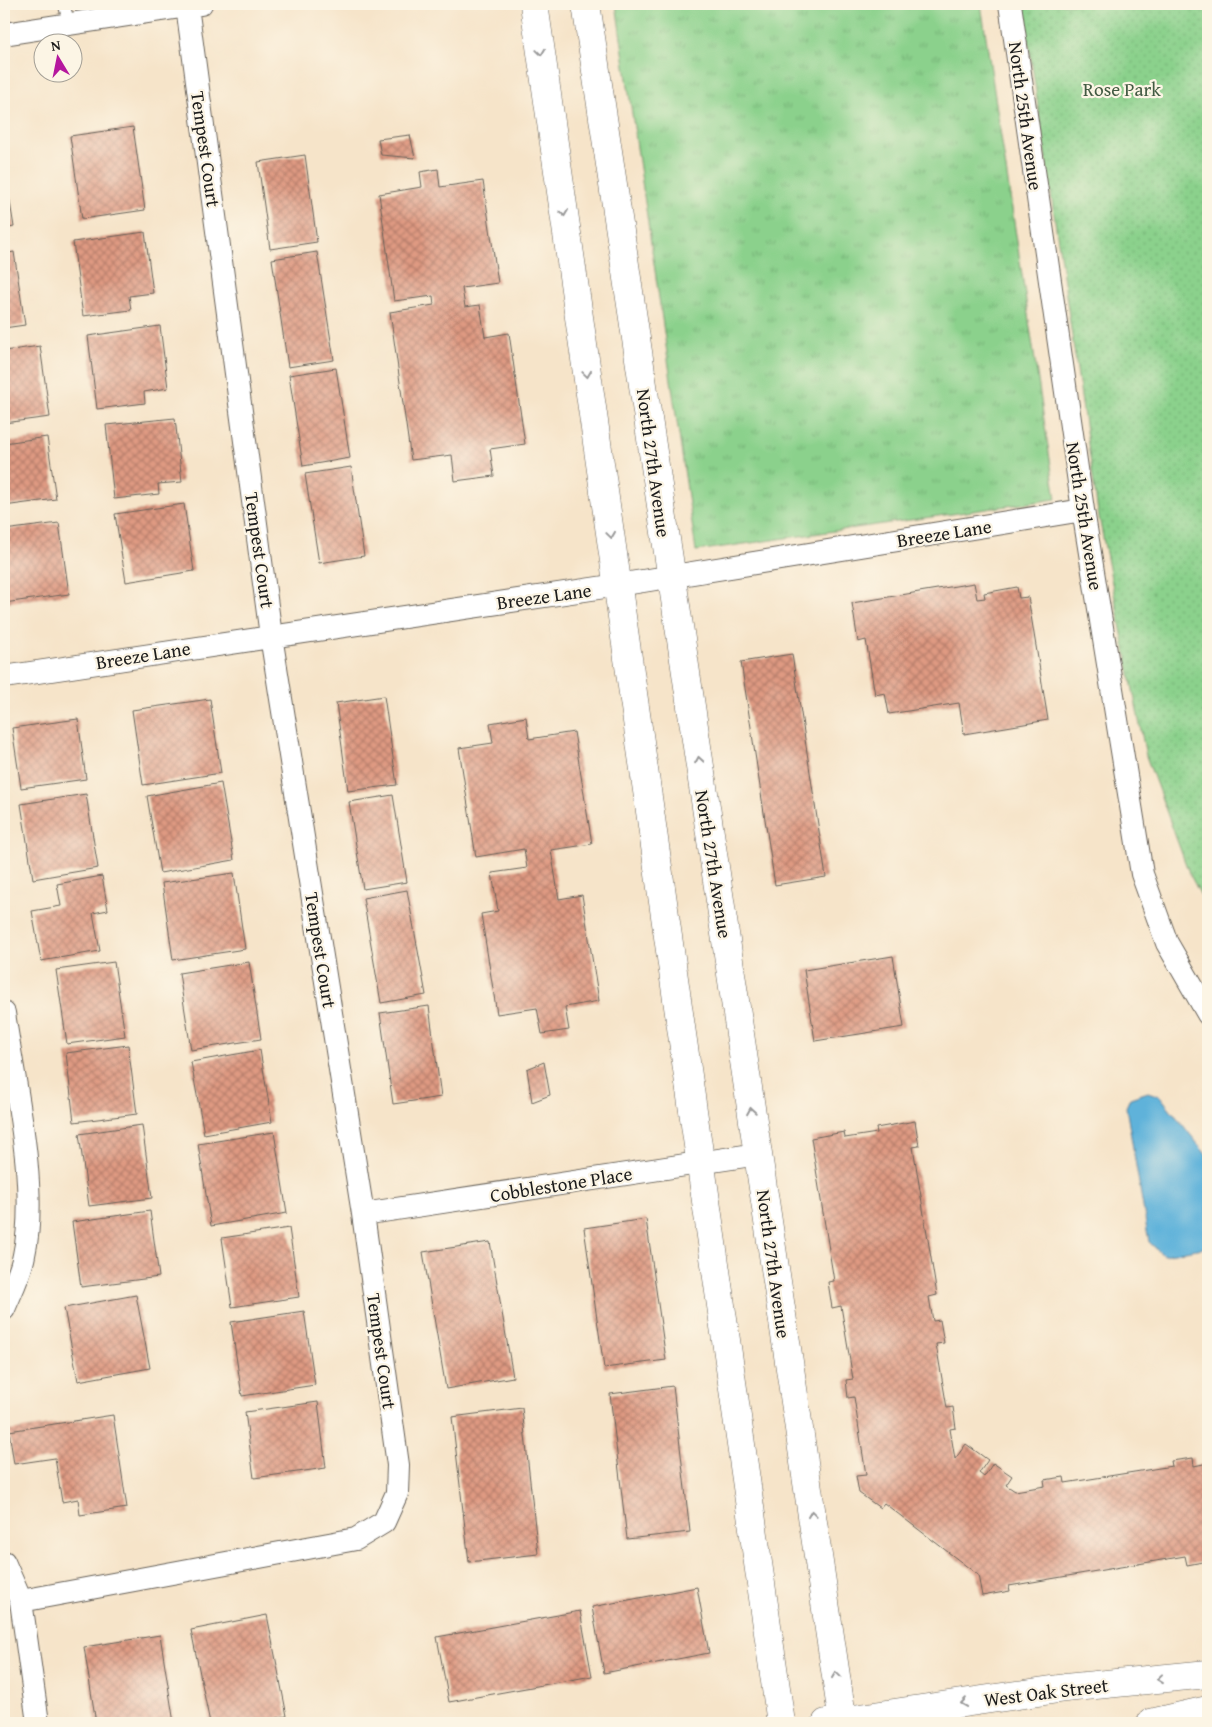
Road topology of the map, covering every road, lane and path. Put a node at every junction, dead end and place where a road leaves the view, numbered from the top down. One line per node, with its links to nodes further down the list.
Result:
1 (534, 4): 9 (street, one-way to 9)
2 (586, 4): 8 (street, North 27th Avenue)
3 (1010, 4): 7 (street, North 25th Avenue)
4 (194, 5): 5 (street); 10 (street, Tempest Court)
5 (66, 14): 6 (street)
6 (4, 34)
7 (1083, 510): 8 (street, Breeze Lane); 13 (street, North 25th Avenue)
8 (671, 577): 9 (street, Breeze Lane); 14 (street, North 27th Avenue, one-way to 8)
9 (618, 585): 10 (street, Breeze Lane); 15 (street)
10 (272, 636): 11 (street, Breeze Lane); 16 (street, Tempest Court)
11 (4, 677)
12 (4, 1014): 17 (street)
13 (1208, 1014)
14 (758, 1154): 15 (street, Cobblestone Place); 22 (street, North 27th Avenue, one-way to 14)
15 (701, 1163): 16 (street, Cobblestone Place); 24 (street)
16 (363, 1214): 19 (street, Tempest Court)
17 (4, 1309)
18 (4, 1562): 19 (street)
19 (21, 1601): 23 (street)
20 (1208, 1674): 22 (street, West Oak Street, one-way to 22)
21 (1208, 1710): 25 (street)
22 (837, 1722)
23 (38, 1723)
24 (780, 1723)
25 (1150, 1723)

